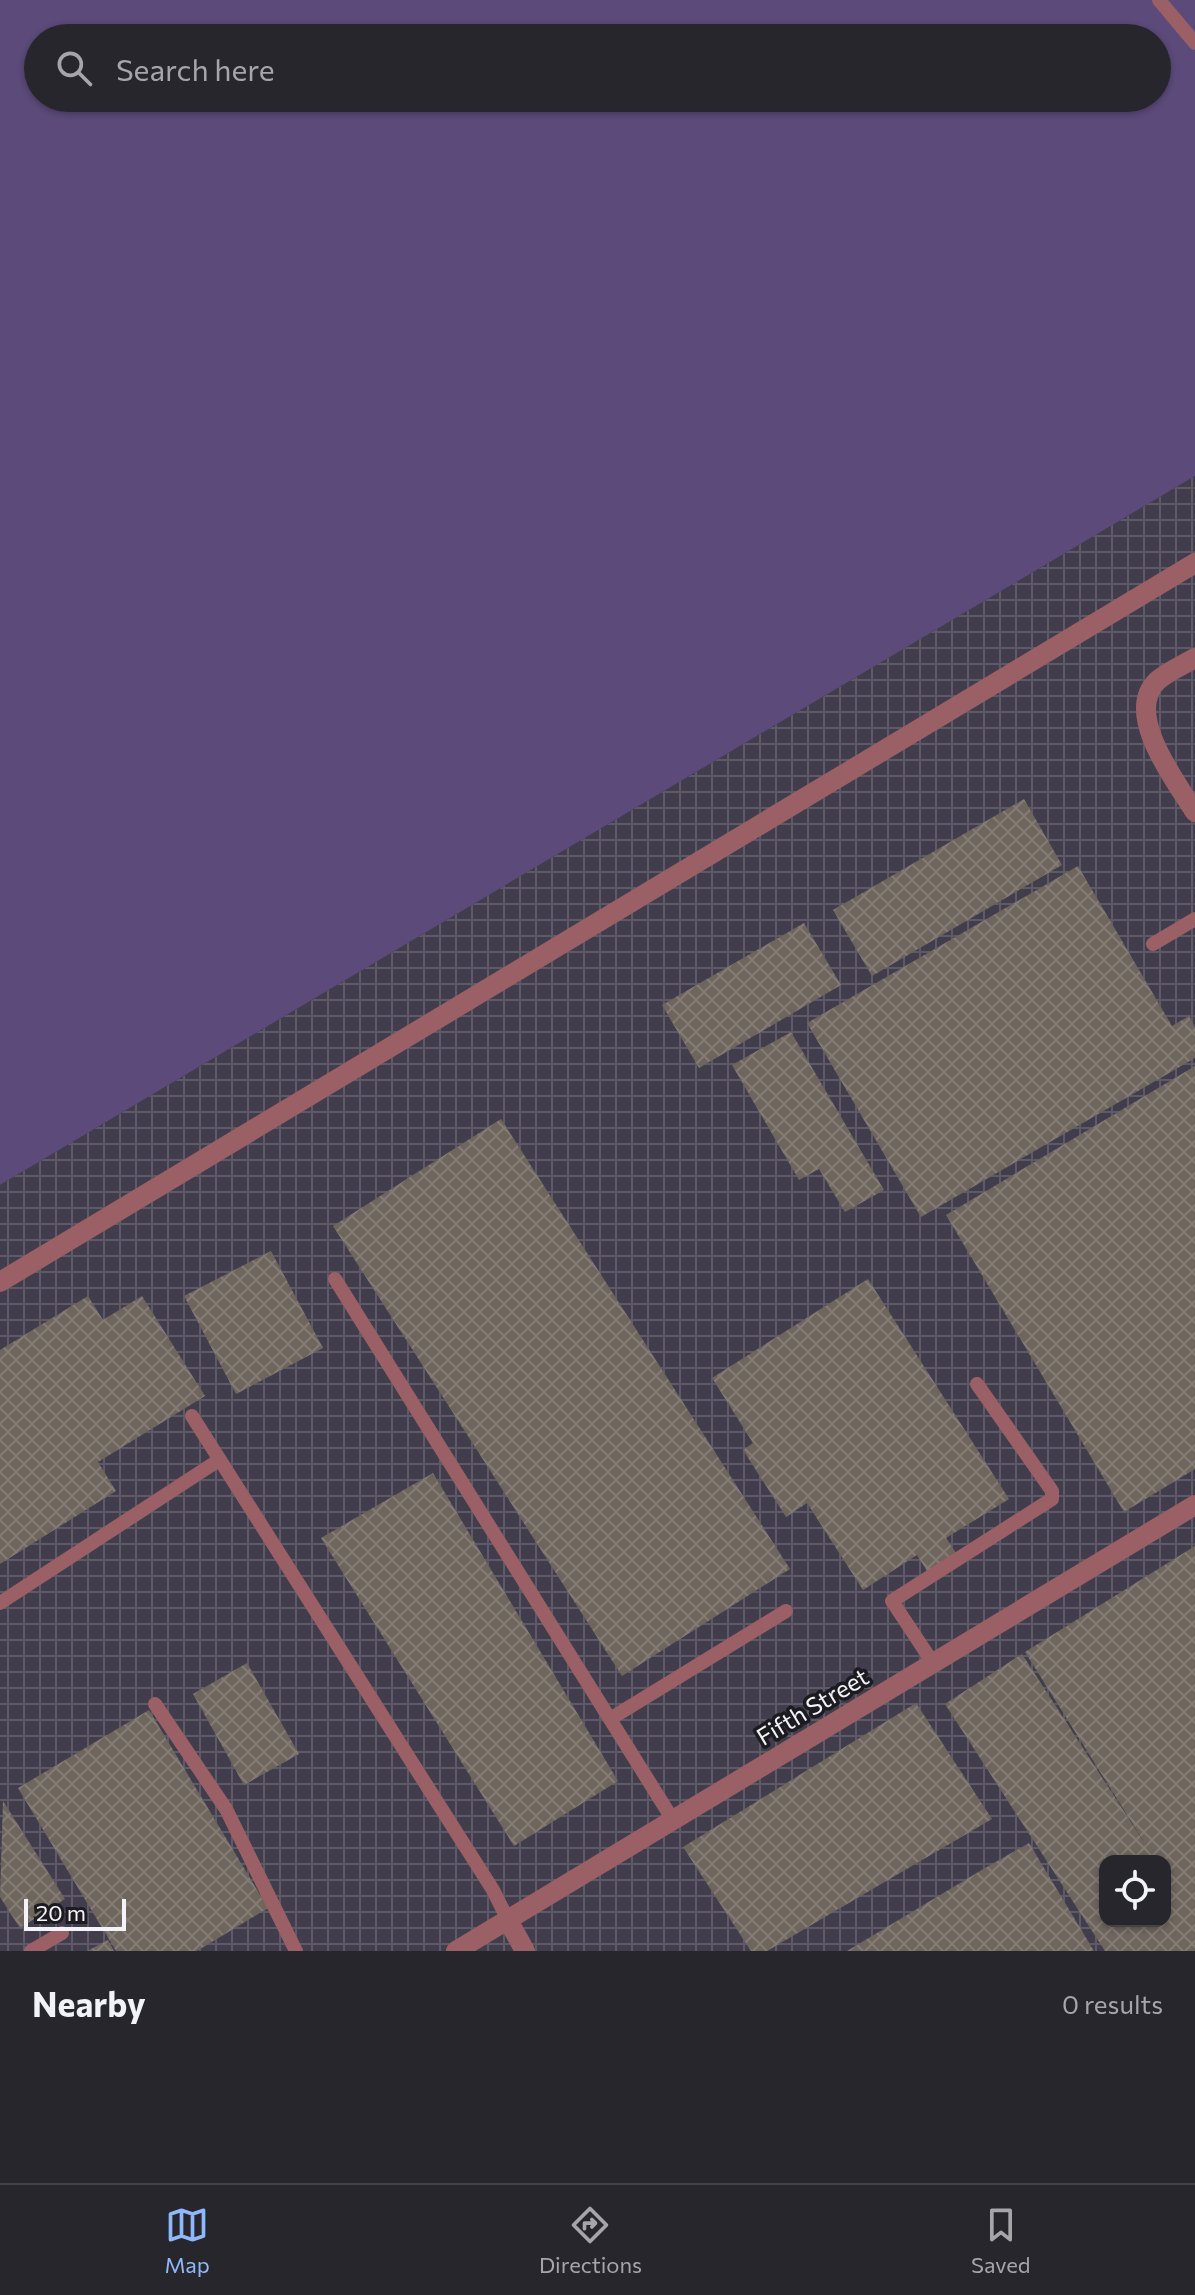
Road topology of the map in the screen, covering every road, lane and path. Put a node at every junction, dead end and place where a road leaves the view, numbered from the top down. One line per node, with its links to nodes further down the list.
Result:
1 (1159, 0): 2 (lane)
2 (1195, 43)
3 (1195, 563): 9 (street)
4 (1195, 658): 5 (street)
5 (1195, 812)
6 (1195, 919): 7 (lane)
7 (1153, 944)
8 (335, 1279): 18 (lane)
9 (0, 1282)
10 (977, 1384): 16 (lane)
11 (192, 1416): 12 (lane)
12 (219, 1460): 14 (lane); 20 (lane)
13 (1195, 1505): 16 (street, Fifth Street)
14 (0, 1603)
15 (786, 1611): 18 (lane)
16 (933, 1663): 19 (street, Fifth Street)
17 (155, 1704): 23 (lane)
18 (610, 1719): 19 (lane)
19 (673, 1820): 20 (street, Fifth Street)
20 (508, 1920): 24 (street, Fifth Street); 25 (street)
21 (62, 1933): 22 (lane)
22 (31, 1951)
23 (296, 1951)
24 (456, 1951)
25 (525, 1951)

